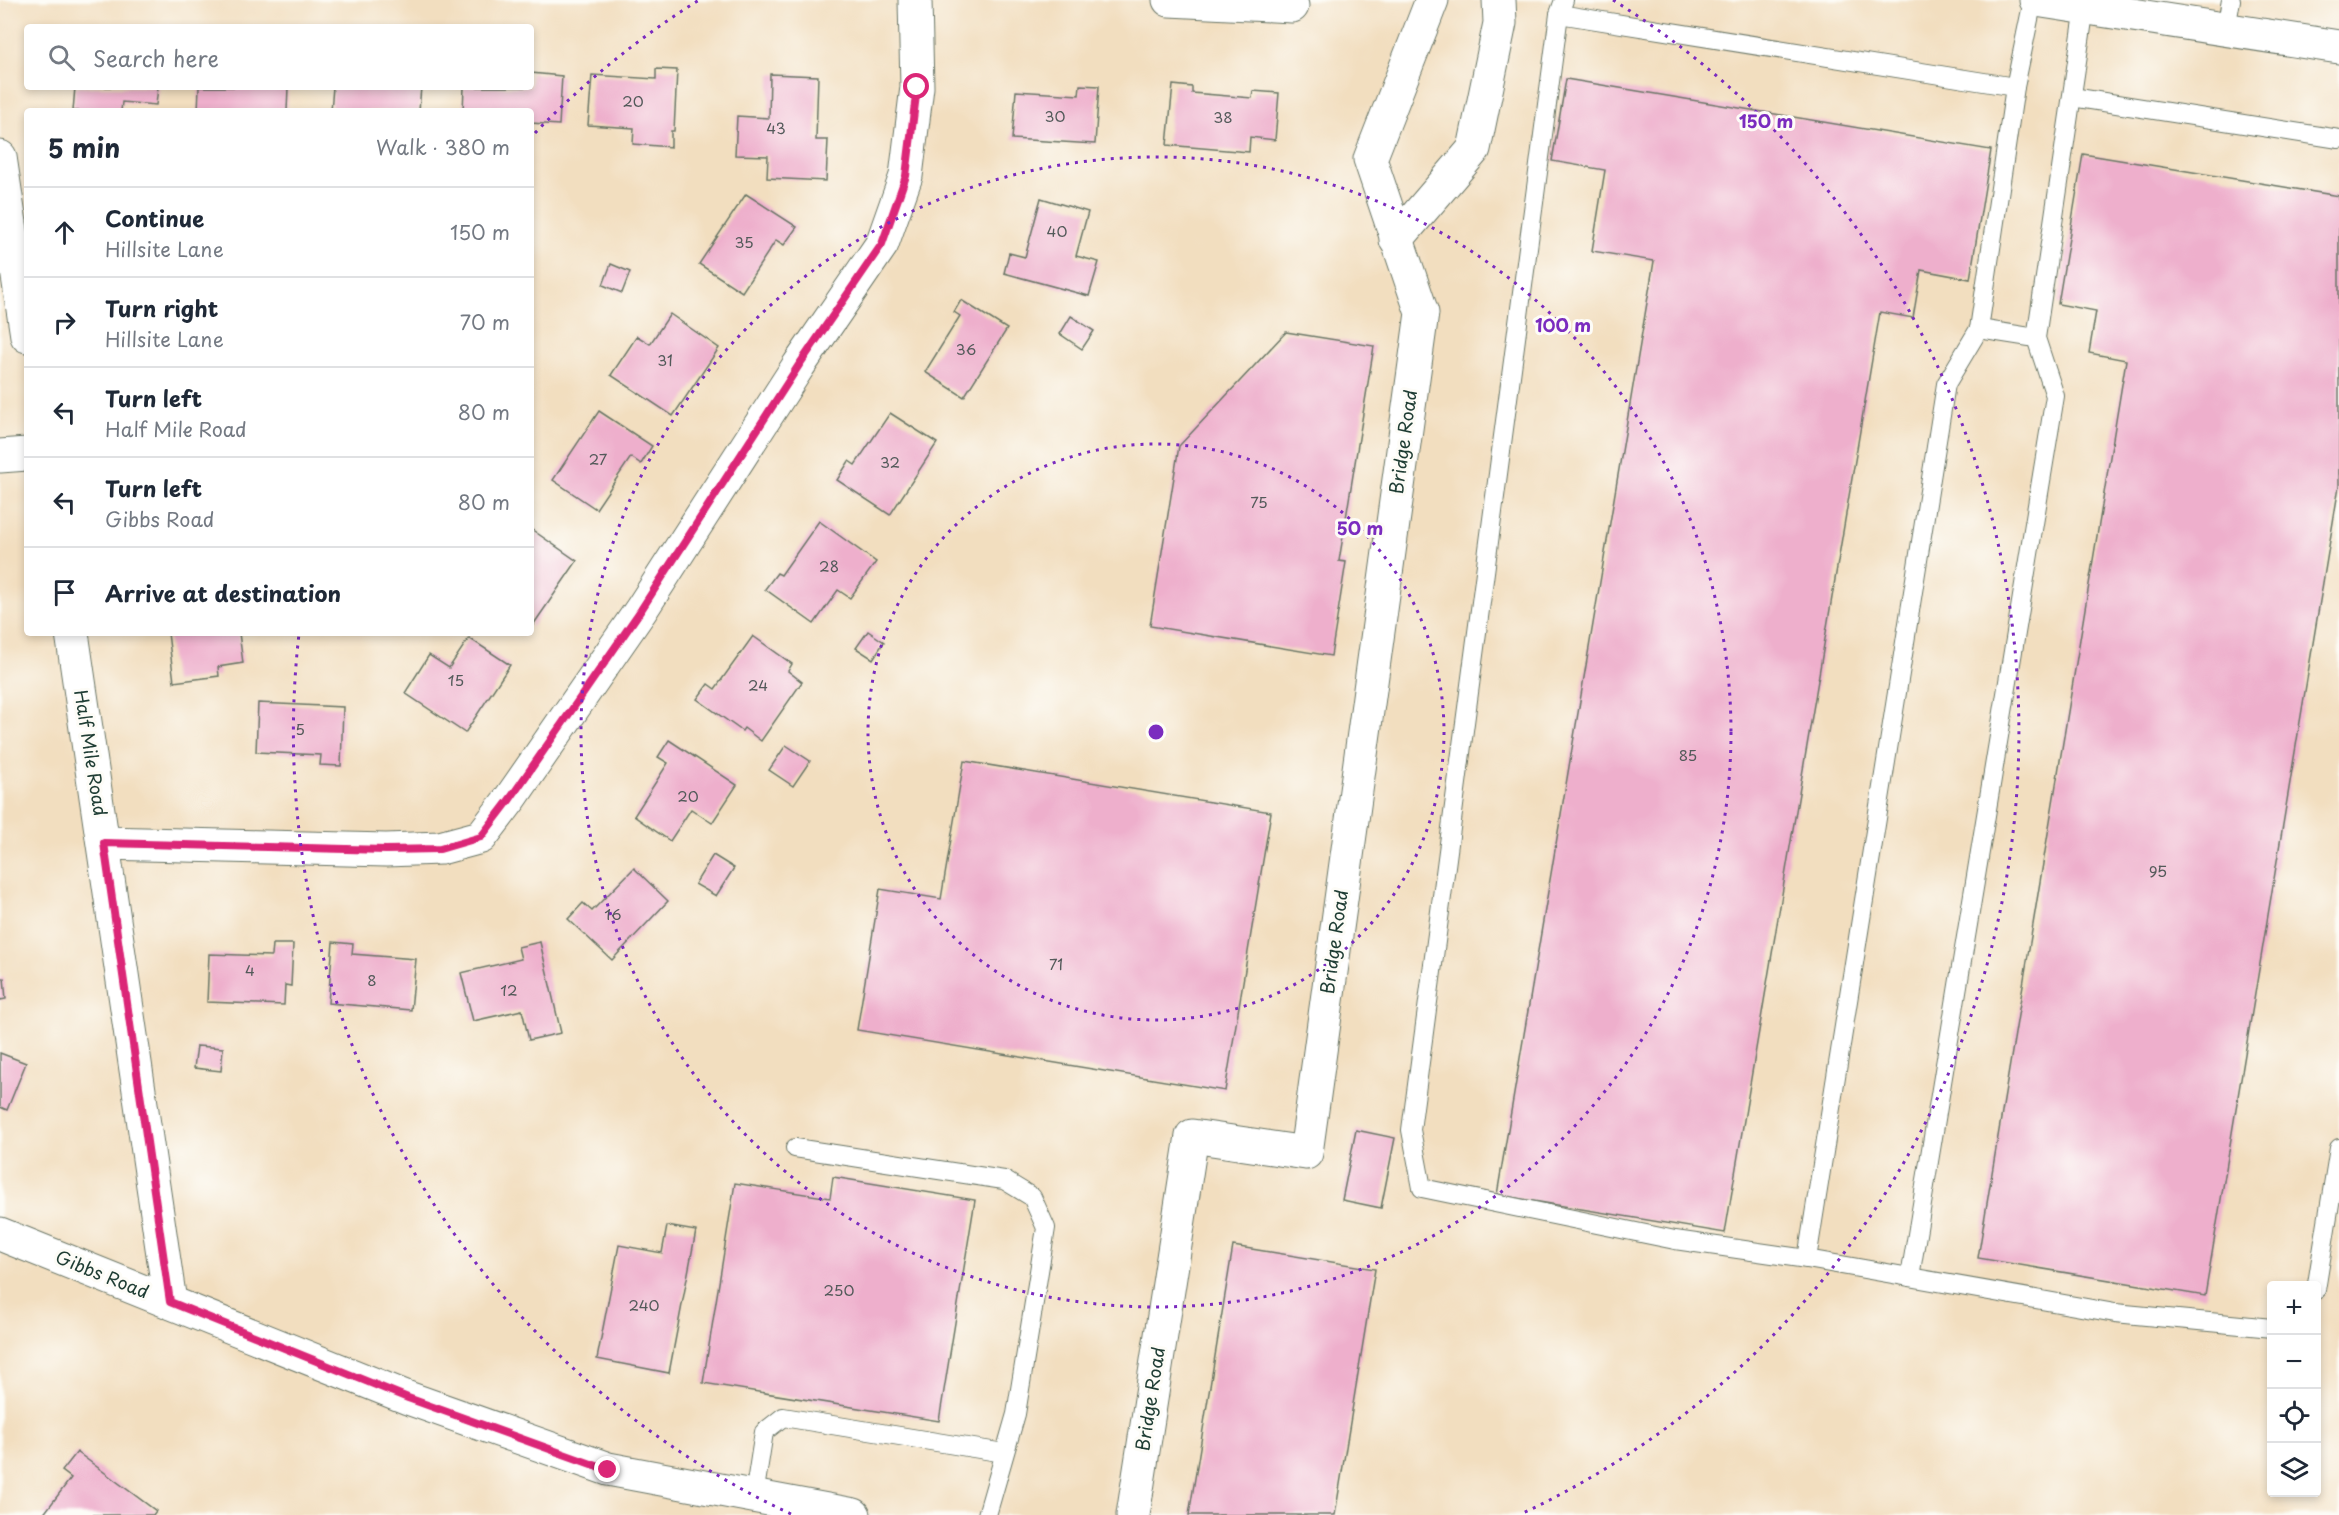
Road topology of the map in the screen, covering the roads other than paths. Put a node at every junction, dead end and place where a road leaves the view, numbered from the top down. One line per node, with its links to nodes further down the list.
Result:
1 (915, 0): 22 (street)
2 (1169, 0): 6 (street)
3 (1432, 0): 15 (street, Bridge Road)
4 (1499, 0): 15 (street)
5 (2035, 0): 8 (street); 11 (lane)
6 (1292, 6)
7 (1561, 7): 11 (lane); 26 (lane)
8 (2085, 7): 9 (street); 12 (lane)
9 (2228, 15): 10 (street)
10 (2339, 46)
11 (2015, 87): 17 (lane)
12 (2072, 97): 13 (lane); 18 (lane)
13 (2339, 139)
14 (0, 157): 16 (street)
15 (1396, 240): 35 (street, Bridge Road)
16 (24, 316)
17 (1979, 329): 18 (lane); 26 (lane)
18 (2036, 338): 27 (lane)
19 (24, 454): 20 (street)
20 (0, 456)
21 (72, 636): 22 (street, Half Mile Road)
22 (104, 843): 29 (street, Half Mile Road)
23 (795, 1148): 31 (lane)
24 (2339, 1148): 28 (lane)
25 (0, 1234): 29 (street, Gibbs Road)
26 (1807, 1259): 27 (lane)
27 (1910, 1277): 30 (lane)
28 (2317, 1281)
29 (170, 1302): 32 (street, Gibbs Road)
30 (2267, 1328)
31 (1004, 1453): 32 (lane); 34 (lane)
32 (754, 1496): 33 (street, Gibbs Road)
33 (854, 1515)
34 (987, 1515)
35 (1133, 1515)

